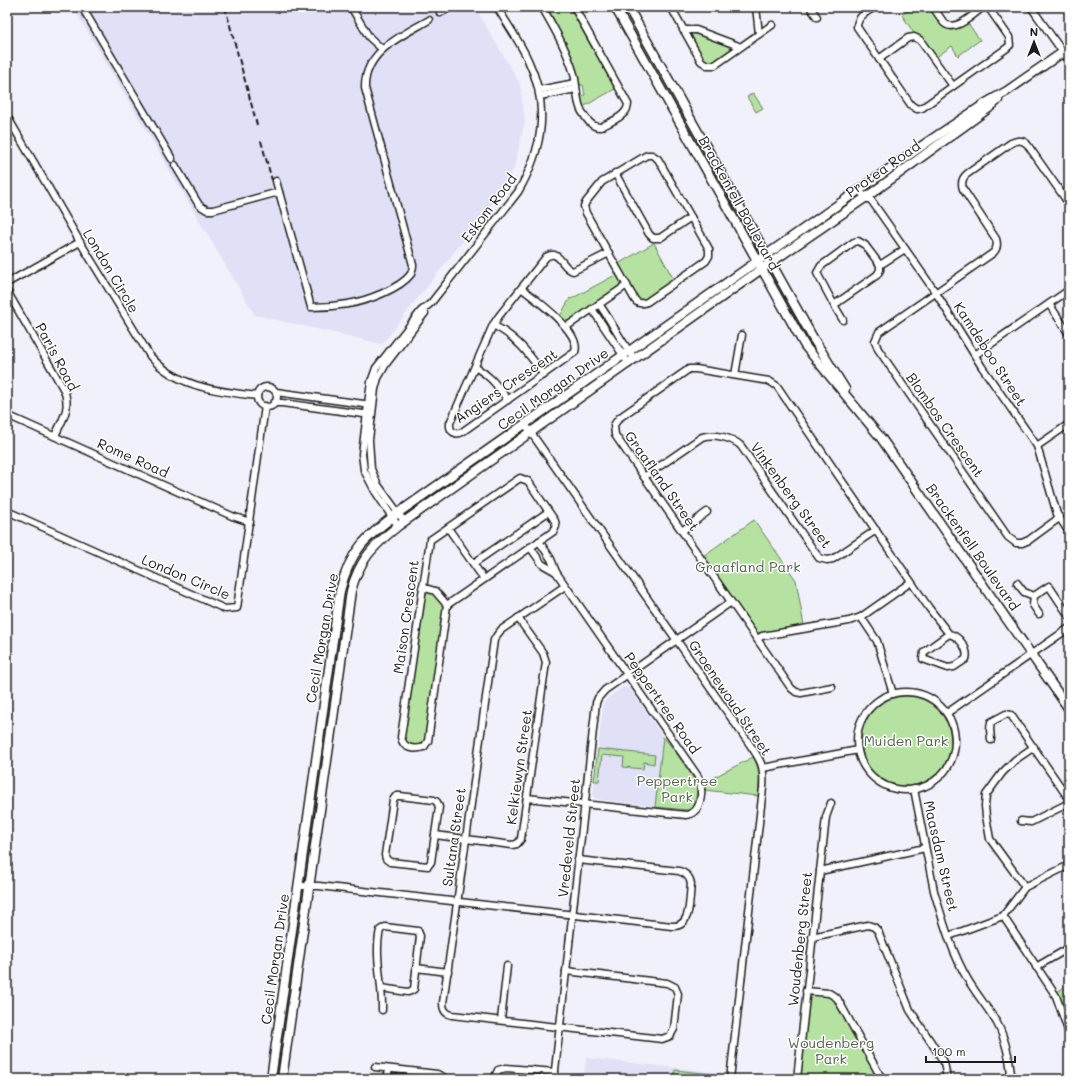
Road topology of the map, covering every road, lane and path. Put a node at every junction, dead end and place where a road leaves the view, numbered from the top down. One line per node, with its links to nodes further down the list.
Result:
1 (82, 7): 36 (street)
2 (351, 7): 24 (street)
3 (451, 7): 17 (street)
4 (497, 7): 31 (street, Eskom Road)
5 (542, 7): 28 (street)
6 (574, 7): 28 (street)
7 (615, 7): 44 (street, Brackenfell Boulevard)
8 (628, 7): 43 (street, Brackenfell Boulevard)
9 (671, 7): 21 (street)
10 (756, 7): 22 (street)
11 (810, 7): 18 (street)
12 (875, 7): 26 (street)
13 (933, 7): 14 (street)
14 (983, 7)
15 (988, 7): 29 (street)
16 (1031, 7): 25 (street)
17 (440, 13)
18 (817, 17)
19 (429, 20): 24 (street)
20 (772, 25): 22 (street)
21 (683, 30): 23 (street); 23 (street)
22 (759, 34): 23 (street)
23 (740, 47)
24 (382, 49): 36 (street)
25 (1066, 50): 27 (street); 30 (street, Protea Road)
26 (879, 59): 29 (street); 29 (street)
27 (1069, 61)
28 (576, 86): 31 (street)
29 (953, 86)
30 (1007, 91): 35 (street, Protea Road); 37 (street, Protea Road)
31 (540, 93): 76 (street, Eskom Road)
32 (7, 116): 40 (street, London Circle)
33 (615, 173): 39 (street); 39 (street); 42 (street)
34 (276, 181): 36 (street)
35 (863, 187): 37 (street, Kamdeboo Street); 43 (street, Protea Road)
36 (279, 192)
37 (870, 197): 41 (street, Kamdeboo Street); 45 (street, Protea Road)
38 (1069, 204): 53 (street, Blombos Crescent)
39 (691, 217): 49 (street)
40 (80, 242): 48 (street); 72 (street, London Circle)
41 (905, 248): 46 (street); 53 (street, Kamdeboo Street)
42 (609, 253): 49 (street); 50 (street, Angiers Crescent)
43 (766, 255): 44 (street, Protea Road); 45 (street, Brackenfell Boulevard)
44 (757, 262): 47 (street, Brackenfell Boulevard); 65 (street, Cecil Morgan Drive)
45 (770, 263): 47 (street, Protea Road); 74 (street, Brackenfell Boulevard)
46 (880, 266): 56 (street); 56 (street)
47 (761, 270): 67 (street, Cecil Morgan Drive); 74 (street, Brackenfell Boulevard)
48 (7, 283)
49 (627, 285): 54 (street)
50 (521, 288): 59 (street, Angiers Crescent); 60 (street, Angiers Crescent)
51 (1069, 290): 55 (street)
52 (7, 291): 83 (street, Paris Road)
53 (936, 293): 66 (street, Kamdeboo Street); 90 (street, Blombos Crescent)
54 (599, 304): 57 (street); 61 (street)
55 (1049, 304): 63 (street); 66 (street)
56 (834, 305): 58 (street)
57 (592, 309): 60 (street); 62 (street)
58 (843, 320)
59 (493, 325): 68 (street, Angiers Crescent); 69 (street)
60 (566, 327): 69 (street, Angiers Crescent)
61 (615, 328): 62 (street); 65 (street)
62 (608, 333): 65 (street)
63 (1069, 334)
64 (742, 336): 70 (street)
65 (626, 354): 67 (street); 80 (street, Cecil Morgan Drive)
66 (975, 355): 84 (street, Kamdeboo Street)
67 (632, 362): 82 (street, Cecil Morgan Drive)
68 (475, 367): 73 (street); 73 (street, Angiers Crescent)
69 (544, 375): 73 (street, Angiers Crescent)
70 (735, 375): 85 (street, Graafland Street); 95 (street, Graafland Street)
71 (276, 392): 72 (street); 75 (street); 76 (street)
72 (257, 396): 77 (street)
73 (508, 400)
74 (852, 402): 117 (street, Brackenfell Boulevard)
75 (274, 403): 77 (street); 79 (street)
76 (371, 405): 79 (street, Eskom Road)
77 (265, 406): 91 (street, London Circle)
78 (7, 414): 83 (street, Rome Road)
79 (370, 415): 89 (street, Eskom Road)
80 (525, 424): 82 (street, Groenewoud Street); 89 (street, Cecil Morgan Drive)
81 (1069, 424): 84 (street)
82 (531, 433): 92 (street, Cecil Morgan Drive); 116 (street, Groenewoud Street)
83 (55, 436): 91 (street, Rome Road)
84 (1037, 446): 90 (street, Kamdeboo Street)
85 (644, 477): 94 (street, Graafland Street); 95 (street, Vinkenberg Street)
86 (7, 511): 91 (street, London Circle)
87 (548, 512): 93 (street, Maison Crescent); 97 (street, Maison Crescent); 99 (street)
88 (707, 512): 94 (street)
89 (396, 515): 92 (street, Eskom Road); 141 (street, Cecil Morgan Drive)
90 (1059, 518): 96 (street, Kamdeboo Street)
91 (250, 522)
92 (401, 524): 140 (street, Cecil Morgan Drive)
93 (448, 528): 99 (street); 105 (street, Maison Crescent)
94 (682, 530): 107 (street, Graafland Street)
95 (876, 530): 102 (street, Graafland Street)
96 (1069, 532)
97 (539, 541): 98 (street, Maison Crescent); 100 (street)
98 (530, 547): 100 (street); 101 (street, Maison Crescent)
99 (474, 563): 101 (street)
100 (556, 572): 104 (street, Peppertree Road)
101 (484, 579): 108 (street, Maison Crescent)
102 (911, 582): 111 (street); 114 (street, Graafland Street)
103 (1017, 583): 106 (street)
104 (565, 586): 112 (street, Sultana Street); 118 (street, Peppertree Road)
105 (422, 588): 108 (street); 108 (street, Maison Crescent)
106 (1034, 596): 109 (street); 110 (street)
107 (731, 602): 115 (street, Graafland Street); 116 (street, Vredeveld Street)
108 (447, 605)
109 (1039, 614)
110 (1069, 616)
111 (861, 617): 115 (street); 120 (street)
112 (518, 618): 128 (street, Kelkiewyn Street); 135 (street, Sultana Street)
113 (1069, 628): 117 (street)
114 (949, 634): 114 (street, Graafland Street)
115 (757, 639): 119 (street, Graafland Street)
116 (677, 640): 118 (street, Vredeveld Street); 126 (street, Groenewoud Street)
117 (1032, 655): 121 (street, Brackenfell Boulevard); 122 (street)
118 (627, 675): 132 (street, Vredeveld Street); 132 (street, Peppertree Road)
119 (832, 687)
120 (893, 694): 122 (street); 125 (street)
121 (1069, 709)
122 (947, 714): 127 (street)
123 (991, 740): 124 (street)
124 (1034, 747): 129 (street); 142 (street)
125 (858, 750): 126 (street); 127 (street)
126 (763, 768): 169 (street, Groenewoud Street)
127 (914, 789): 136 (street, Maasdam Street)
128 (527, 798): 132 (street, Peppertree Road); 135 (street, Kelkiewyn Street)
129 (1069, 799)
130 (831, 803): 139 (street, Woudenberg Street)
131 (1069, 803): 133 (street)
132 (584, 804): 137 (street, Vredeveld Street)
133 (1022, 821)
134 (435, 835): 134 (street); 135 (street, Kelkiewyn Street)
135 (466, 839): 143 (street, Sultana Street)
136 (925, 848): 139 (street); 146 (street, Maasdam Street)
137 (578, 860): 144 (street, Vredeveld Street); 144 (street)
138 (1069, 865): 142 (street)
139 (820, 871): 147 (street, Woudenberg Street)
140 (310, 885): 141 (street); 143 (street); 164 (street, Cecil Morgan Drive)
141 (298, 886): 163 (street, Cecil Morgan Drive)
142 (1025, 886): 145 (street)
143 (457, 902): 144 (street); 153 (street, Sultana Street)
144 (572, 915): 152 (street, Vredeveld Street)
145 (1003, 916): 146 (street); 150 (street)
146 (949, 936): 173 (street, Maasdam Street)
147 (812, 937): 155 (street, Woudenberg Street); 172 (street)
148 (1069, 948): 150 (street)
149 (507, 966): 157 (street)
150 (1036, 967): 159 (street)
151 (416, 968): 153 (street); 154 (street); 154 (street)
152 (566, 971): 158 (street, Vredeveld Street); 158 (street, Sultana Street)
153 (448, 972): 157 (street, Sultana Street)
154 (381, 988): 156 (street)
155 (806, 991): 170 (street, Woudenberg Street); 171 (street)
156 (382, 1010)
157 (501, 1020): 158 (street, Sultana Street)
158 (560, 1027): 162 (street, Vredeveld Street)
159 (1069, 1033)
160 (375, 1067): 161 (street)
161 (388, 1069): 165 (street); 166 (street)
162 (555, 1072): 167 (street); 168 (street, Vredeveld Street)
163 (272, 1079)
164 (282, 1079)
165 (387, 1079)
166 (444, 1079)
167 (494, 1079)
168 (554, 1079)
169 (730, 1079)
170 (797, 1079)
171 (882, 1079)
172 (947, 1079)
173 (1011, 1079)

